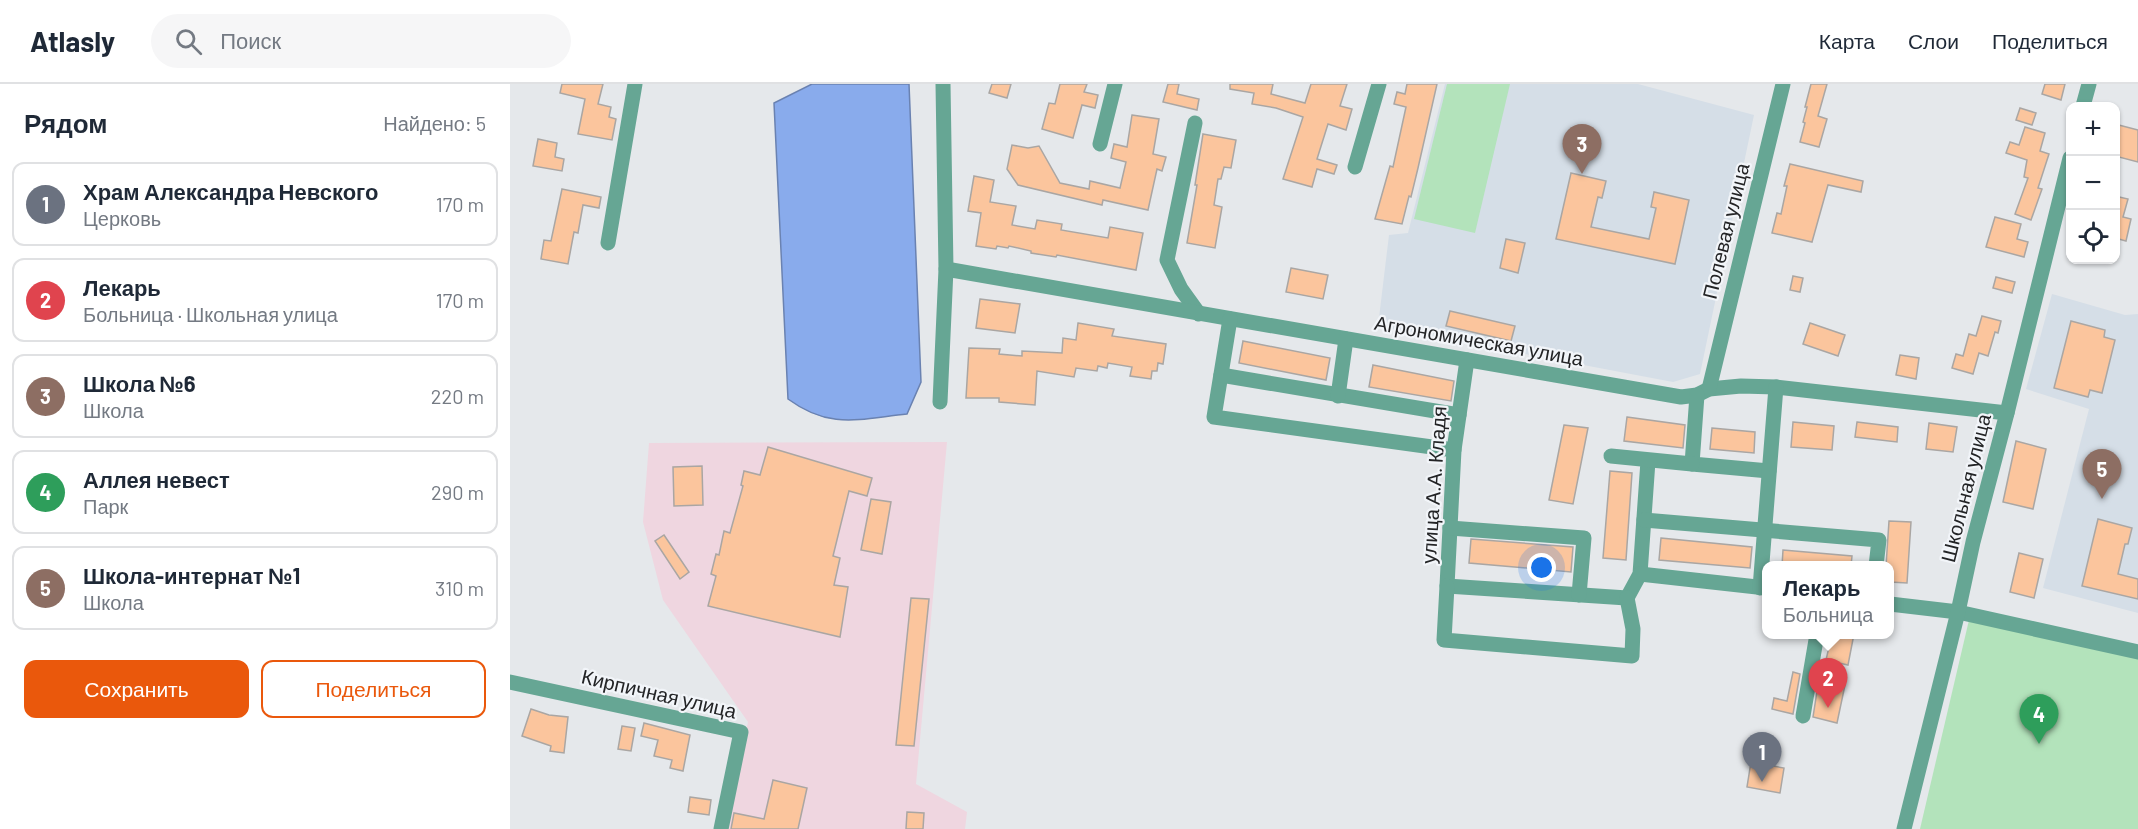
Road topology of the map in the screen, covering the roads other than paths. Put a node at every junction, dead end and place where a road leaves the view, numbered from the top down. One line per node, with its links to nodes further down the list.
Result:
1 (635, 84): 12 (street)
2 (943, 84): 13 (street)
3 (1114, 84): 9 (street)
4 (1378, 84): 10 (street)
5 (1783, 84): 20 (street, Полевая улица)
6 (2089, 84): 7 (street)
7 (2084, 102)
8 (1195, 123): 14 (street)
9 (1100, 144)
10 (1355, 167)
11 (2066, 174): 23 (street, Школьная улица)
12 (608, 243)
13 (946, 269): 14 (street, Агрономическая улица); 22 (street)
14 (1199, 314): 15 (street, Агрономическая улица)
15 (1230, 320): 16 (street, Агрономическая улица); 18 (street)
16 (1346, 339): 17 (street, Агрономическая улица); 21 (street)
17 (1467, 360): 20 (street, Агрономическая улица); 24 (street, улица А.А. Кладя)
18 (1221, 375): 21 (street); 25 (street)
19 (1776, 387): 20 (street, Агрономическая улица); 23 (street, Агрономическая улица); 29 (street)
20 (1703, 392): 28 (street, Полевая улица)
21 (1338, 396): 24 (street)
22 (940, 402)
23 (2007, 413): 41 (street, Школьная улица)
24 (1459, 415): 25 (street, улица А.А. Кладя)
25 (1454, 450): 31 (street, улица А.А. Кладя)
26 (1611, 456): 27 (street)
27 (1648, 460): 28 (street); 30 (street)
28 (1692, 464): 29 (street)
29 (1769, 471): 32 (street)
30 (1644, 520): 32 (street); 35 (street)
31 (1450, 528): 36 (street, улица А.А. Кладя); 38 (street)
32 (1764, 530): 33 (street); 34 (street)
33 (1763, 561)
34 (1877, 561)
35 (1640, 574): 37 (street); 39 (street)
36 (1447, 586): 38 (street, улица А.А. Кладя); 39 (street)
37 (1762, 588)
38 (1579, 595): 39 (street, улица А.А. Кладя)
39 (1628, 598)
40 (1894, 604): 41 (street)
41 (1958, 612): 43 (street); 47 (street, Школьная улица)
42 (1816, 639): 45 (street)
43 (2138, 651)
44 (510, 682): 46 (street, Кирпичная улица)
45 (1803, 716)
46 (721, 829)
47 (1904, 829)

